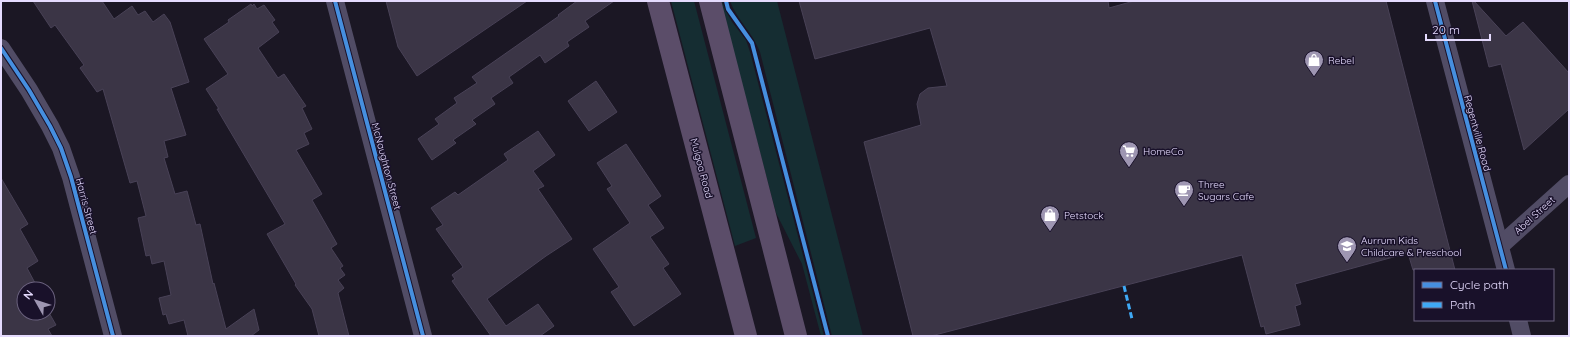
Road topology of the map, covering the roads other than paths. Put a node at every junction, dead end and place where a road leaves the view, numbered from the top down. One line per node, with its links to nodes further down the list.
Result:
1 (334, 1): 11 (street, McNaughton Street)
2 (658, 1): 12 (main road, Mulgoa Road)
3 (710, 1): 13 (main road)
4 (1435, 1): 7 (street, Regentville Road)
5 (1, 48): 10 (street, Harris Street)
6 (1569, 184): 7 (street, Abel Street)
7 (1500, 246): 8 (street, Regentville Road)
8 (1506, 269)
9 (1518, 321): 14 (street)
10 (113, 336)
11 (423, 336)
12 (746, 336)
13 (796, 336)
14 (1522, 336)

